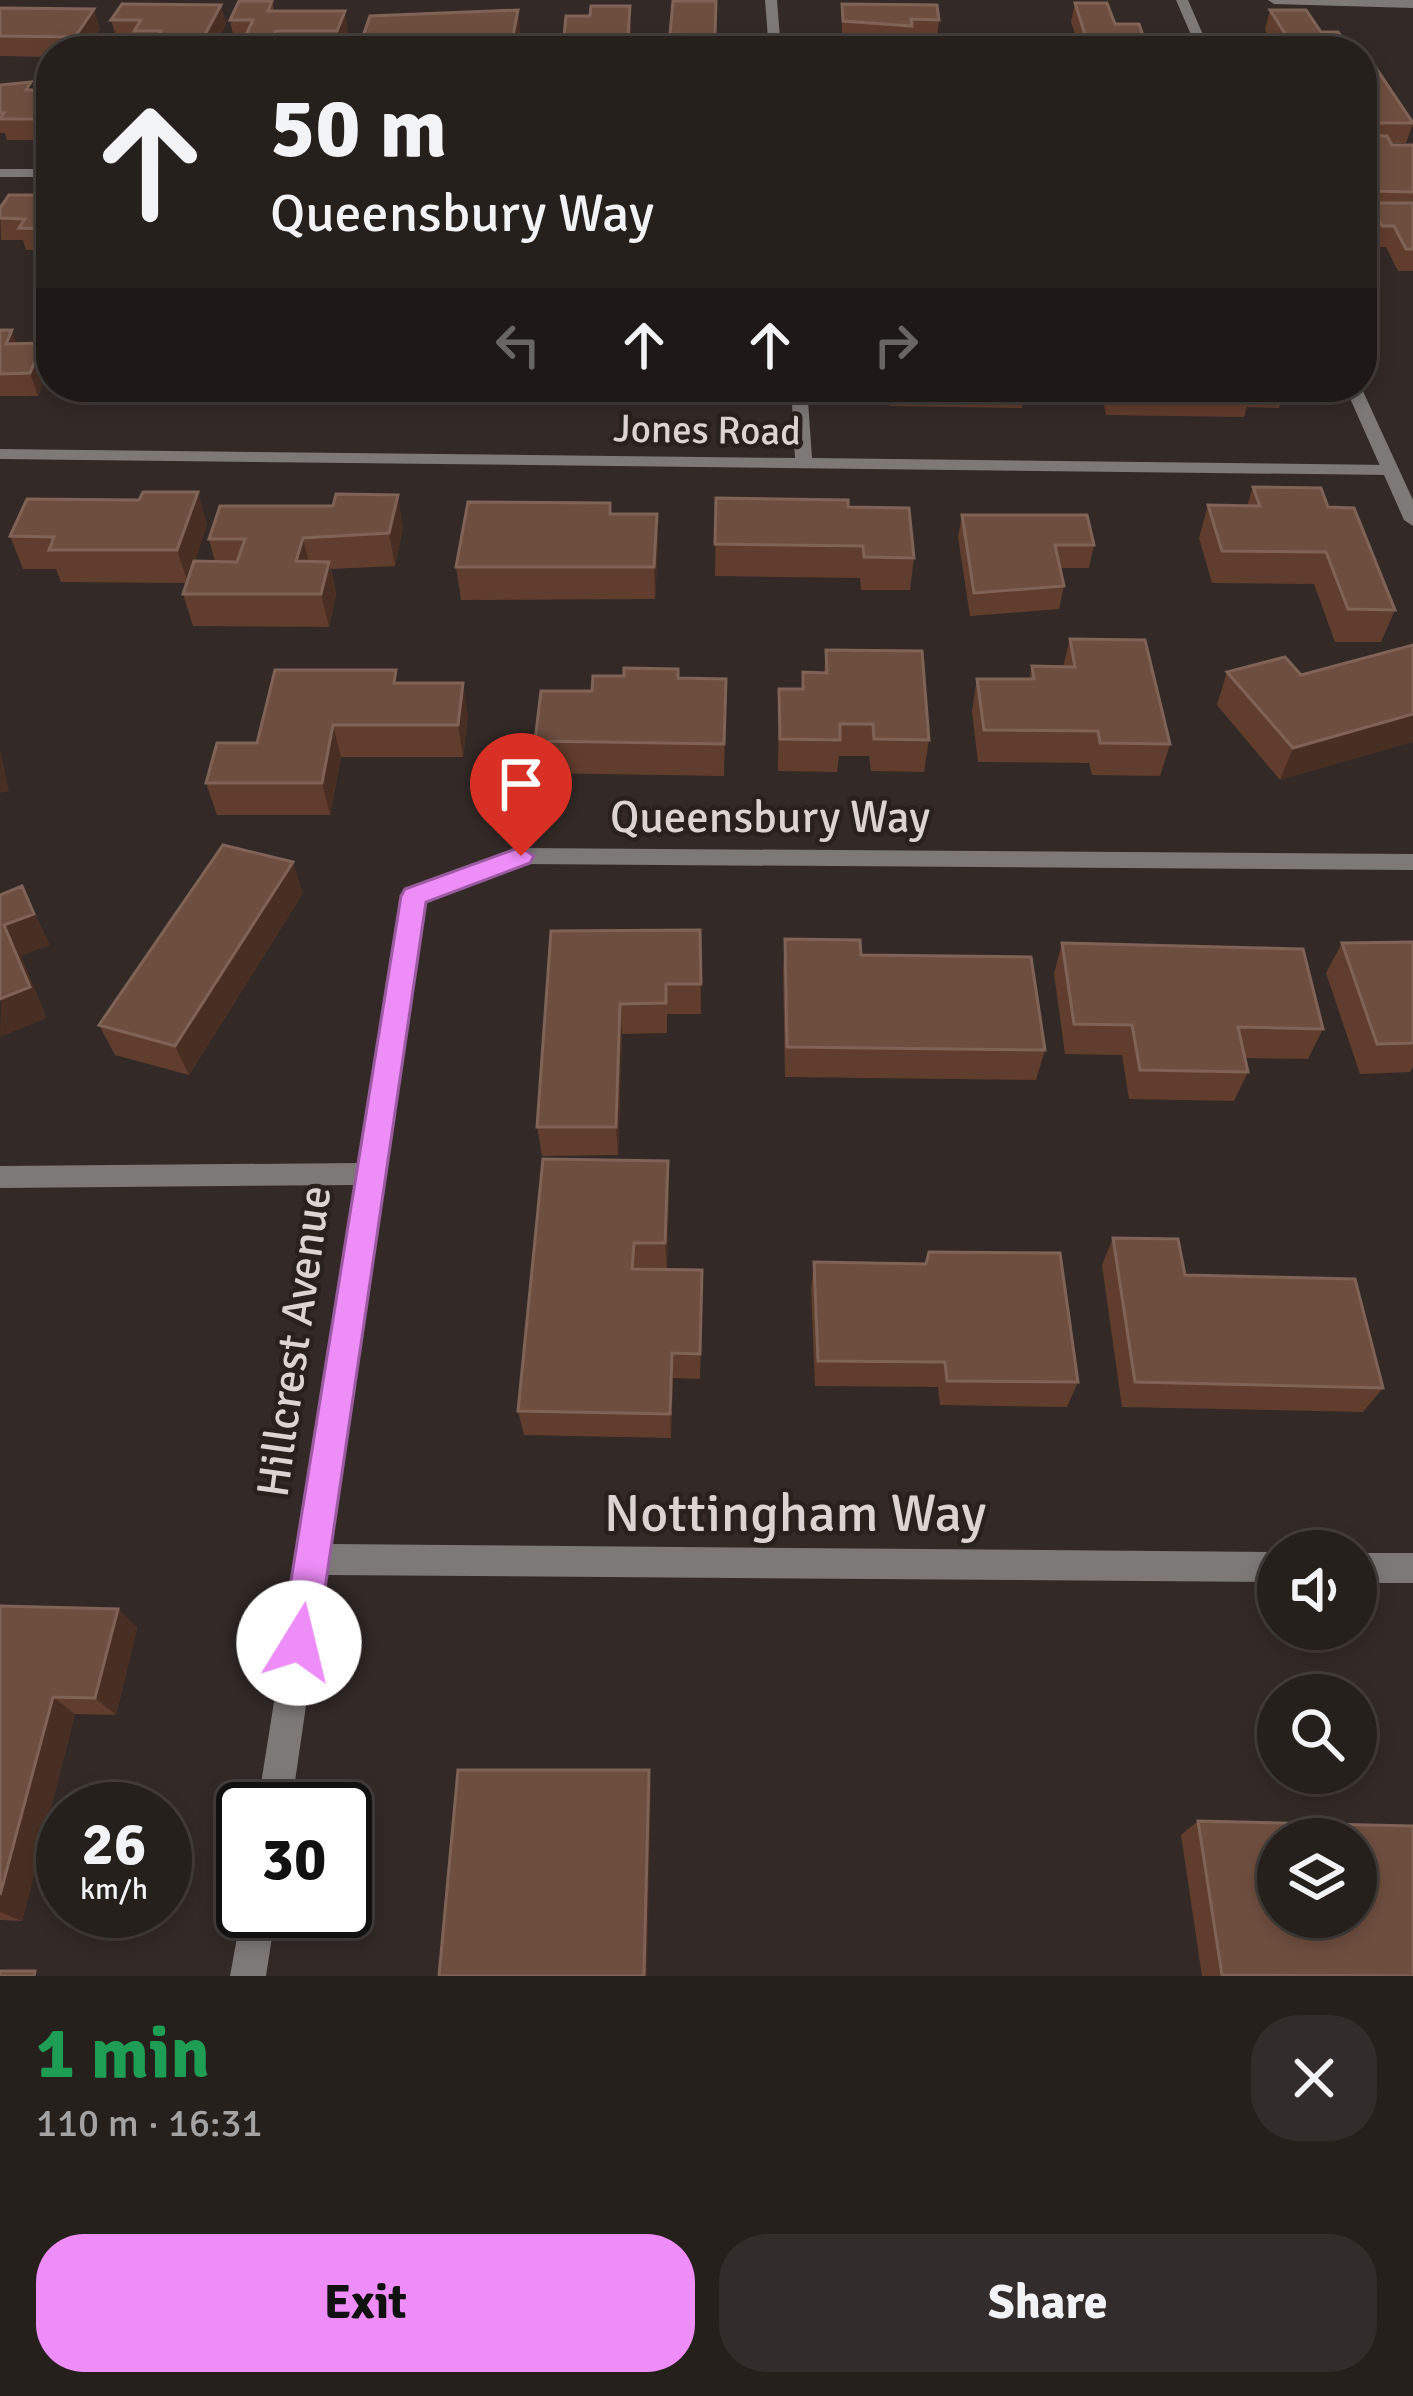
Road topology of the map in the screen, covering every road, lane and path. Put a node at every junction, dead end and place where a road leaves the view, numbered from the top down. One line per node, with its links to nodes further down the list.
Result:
1 (771, 0): 6 (street)
2 (1182, 0): 7 (street)
3 (1274, 0): 4 (street)
4 (1356, 1): 5 (street)
5 (1413, 4)
6 (774, 36)
7 (1198, 36)
8 (0, 173): 9 (street)
9 (36, 173)
10 (800, 402): 13 (street)
11 (1361, 402): 14 (street)
12 (0, 454): 13 (street, Jones Road)
13 (803, 464): 14 (street, Jones Road)
14 (1390, 470): 15 (street, Jones Road); 16 (street)
15 (1413, 470)
16 (1413, 520)
17 (1413, 862): 18 (street, Queensbury Way)
18 (372, 1174): 19 (street, Hillcrest Avenue); 20 (street, Hillcrest Avenue)
19 (0, 1177)
20 (312, 1559): 21 (street, Nottingham Way); 24 (street, Hillcrest Avenue)
21 (1257, 1567)
22 (1377, 1568): 23 (street)
23 (1413, 1568)
24 (278, 1782)
25 (254, 1938): 26 (street)
26 (248, 1976)

